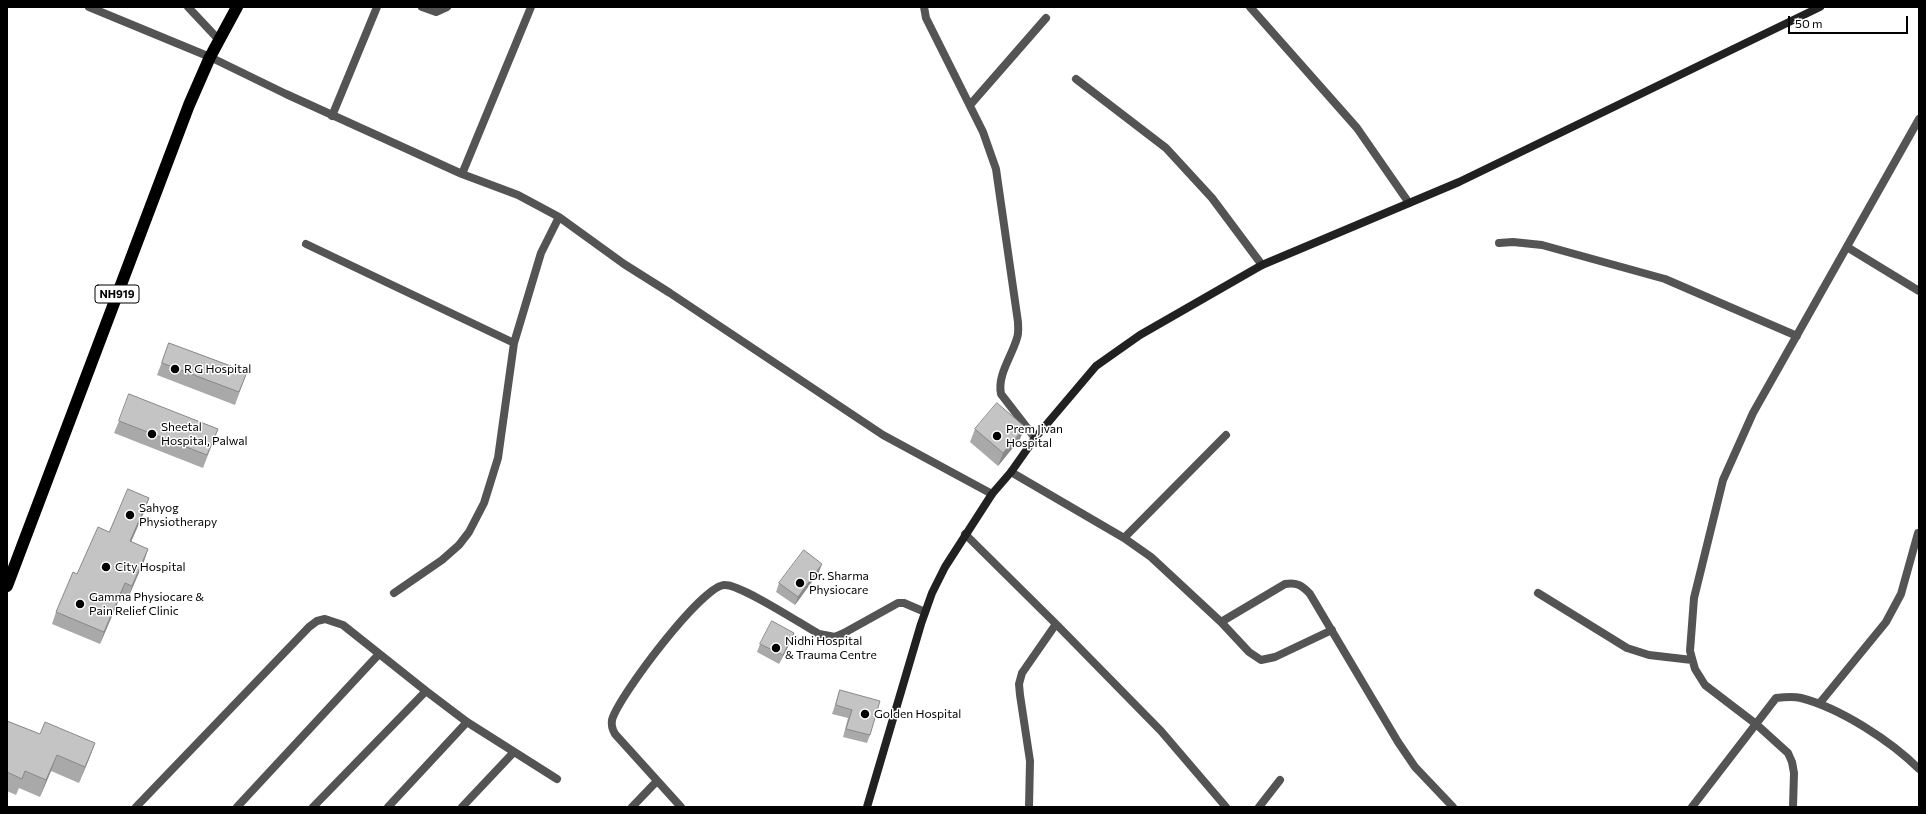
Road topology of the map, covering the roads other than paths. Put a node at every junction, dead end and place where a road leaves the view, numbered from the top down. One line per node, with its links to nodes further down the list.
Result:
1 (89, 7): 13 (street)
2 (188, 7): 12 (street)
3 (237, 7): 12 (highway, NH919)
4 (377, 7): 16 (street)
5 (422, 7): 6 (street)
6 (446, 7)
7 (531, 7): 18 (street)
8 (924, 7): 15 (street)
9 (1250, 7): 19 (street)
10 (1820, 7): 19 (main road)
11 (1046, 18): 15 (street)
12 (219, 40): 13 (highway, NH919)
13 (210, 57): 16 (street); 35 (highway, NH919)
14 (1076, 78): 24 (street)
15 (970, 105): 29 (street)
16 (332, 116): 18 (street)
17 (1919, 119): 23 (street)
18 (462, 174): 20 (street)
19 (1409, 203): 24 (main road)
20 (559, 217): 27 (street); 31 (street)
21 (1499, 243): 26 (street)
22 (306, 244): 27 (street)
23 (1847, 247): 25 (street); 26 (street)
24 (1262, 265): 29 (main road)
25 (1919, 291)
26 (1797, 336): 43 (street)
27 (514, 343): 36 (street)
28 (1226, 435): 34 (street)
29 (1035, 438): 30 (main road)
30 (1011, 472): 31 (main road); 34 (street)
31 (992, 494): 33 (main road)
32 (1918, 533): 45 (street)
33 (965, 534): 38 (main road); 40 (street)
34 (1124, 538): 39 (street)
35 (7, 586)
36 (394, 592)
37 (1538, 593): 43 (street)
38 (926, 612): 52 (street); 60 (main road)
39 (1221, 622): 41 (street); 41 (street)
40 (1056, 624): 61 (street); 62 (street)
41 (1332, 630): 64 (street)
42 (379, 654): 44 (street); 53 (street); 54 (street)
43 (1692, 660): 47 (street)
44 (426, 691): 46 (street); 55 (street)
45 (1820, 704): 47 (street); 49 (street)
46 (468, 722): 48 (street); 56 (street)
47 (1756, 724): 65 (street); 66 (street)
48 (513, 753): 50 (street); 57 (street)
49 (1919, 769)
50 (557, 779)
51 (1280, 780): 63 (street)
52 (657, 781): 58 (street); 59 (street)
53 (136, 807)
54 (237, 807)
55 (313, 807)
56 (388, 807)
57 (462, 807)
58 (632, 807)
59 (681, 807)
60 (867, 807)
61 (1029, 807)
62 (1226, 807)
63 (1259, 807)
64 (1453, 807)
65 (1692, 807)
66 (1793, 807)

